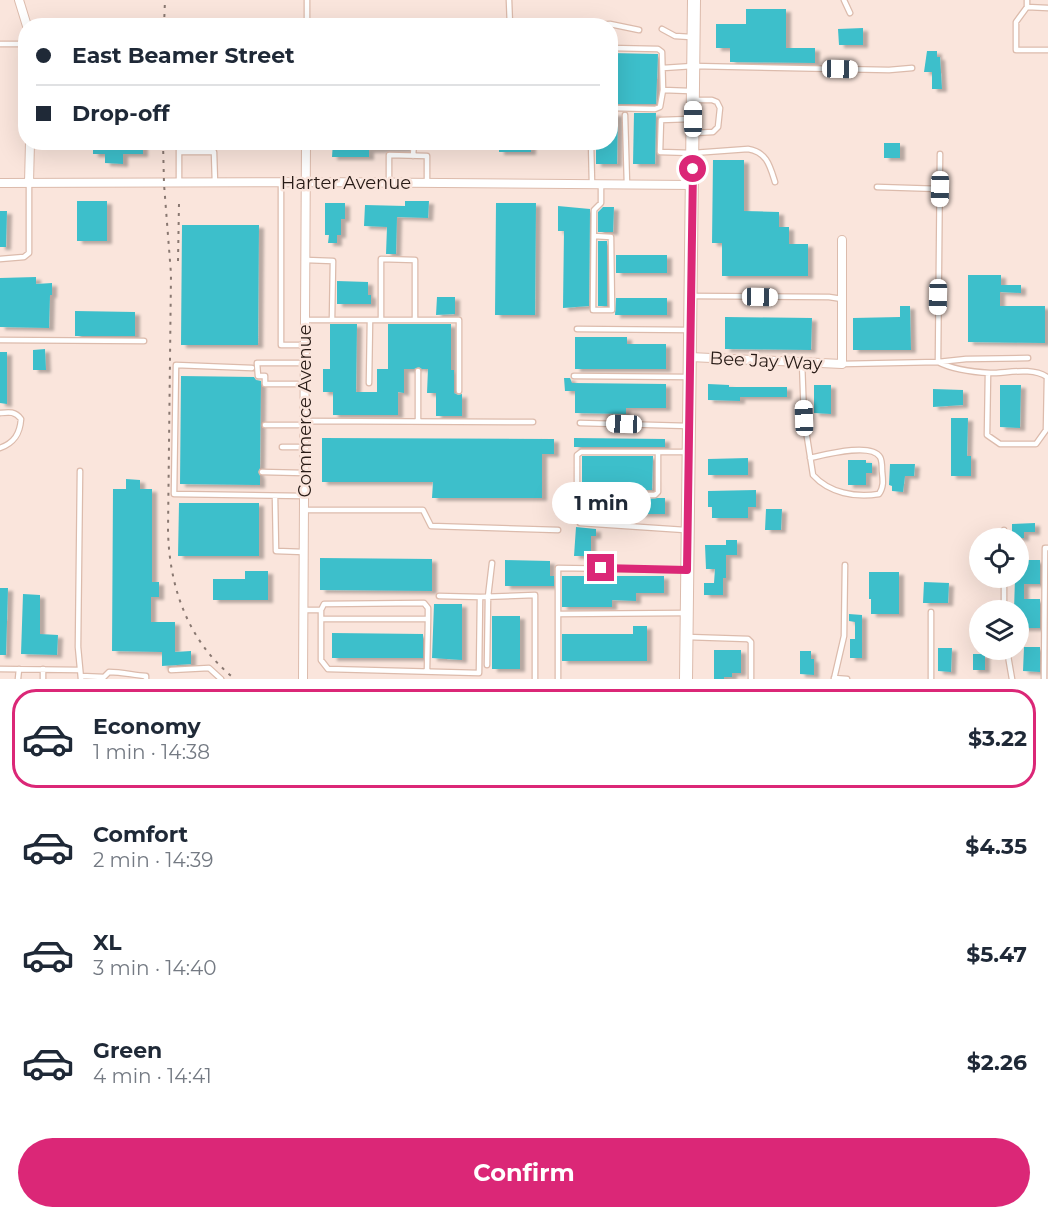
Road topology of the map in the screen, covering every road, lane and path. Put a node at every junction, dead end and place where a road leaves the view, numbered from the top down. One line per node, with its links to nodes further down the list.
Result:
1 (19, 0): 10 (street)
2 (307, 0): 11 (lane)
3 (509, 0): 12 (lane)
4 (694, 0): 16 (street)
5 (844, 0): 9 (lane)
6 (1027, 0): 7 (lane)
7 (1027, 7): 8 (lane); 20 (lane)
8 (1048, 8)
9 (850, 13)
10 (25, 18)
11 (307, 18)
12 (510, 18)
13 (618, 26): 15 (lane)
14 (662, 29): 16 (lane)
15 (639, 30)
16 (694, 37): 21 (street)
17 (0, 44): 18 (lane)
18 (18, 44)
19 (618, 48): 22 (lane)
20 (1048, 50)
21 (693, 66): 22 (lane); 23 (lane); 25 (street)
22 (663, 68): 24 (lane)
23 (912, 68)
24 (663, 90): 25 (lane); 26 (lane)
25 (693, 96): 28 (street); 29 (lane)
26 (618, 108)
27 (625, 115): 48 (lane)
28 (693, 119): 29 (street); 35 (lane)
29 (693, 133): 35 (street)
30 (30, 150): 41 (street)
31 (306, 150): 38 (street, Commerce Avenue)
32 (413, 150): 37 (lane)
33 (592, 150): 47 (lane)
34 (179, 152): 42 (lane); 43 (lane)
35 (693, 153): 39 (lane); 49 (street)
36 (940, 154): 51 (lane)
37 (413, 156): 45 (lane); 46 (lane)
38 (306, 182): 44 (street, Harter Avenue); 45 (street, Harter Avenue); 55 (street, Commerce Avenue)
39 (775, 182)
40 (0, 183): 41 (street, Harter Avenue)
41 (30, 183): 42 (street, Harter Avenue); 54 (lane)
42 (179, 183): 43 (street, Harter Avenue)
43 (215, 183): 44 (street, Harter Avenue)
44 (281, 183): 67 (lane)
45 (389, 183): 46 (street, Harter Avenue)
46 (427, 183): 47 (street, Harter Avenue)
47 (596, 184): 48 (street, Harter Avenue); 52 (lane)
48 (627, 185): 49 (street, Harter Avenue)
49 (692, 185): 56 (street)
50 (876, 187): 51 (lane)
51 (940, 189): 71 (lane)
52 (594, 236): 52 (lane)
53 (842, 240): 57 (street)
54 (0, 259)
55 (306, 260): 58 (street, Commerce Avenue); 59 (lane)
56 (691, 296): 57 (lane); 64 (street)
57 (842, 299): 73 (street)
58 (305, 320): 59 (lane); 67 (street, Commerce Avenue)
59 (332, 320): 60 (lane)
60 (370, 320): 61 (lane); 79 (lane)
61 (381, 320): 62 (lane); 62 (lane)
62 (415, 320): 81 (lane)
63 (577, 329): 64 (lane)
64 (690, 330): 68 (street)
65 (0, 340): 66 (lane)
66 (144, 341)
67 (305, 345): 72 (street, Commerce Avenue)
68 (690, 357): 70 (street, Bee Jay Way); 78 (street)
69 (1028, 358): 71 (lane)
70 (802, 362): 73 (street, Bee Jay Way); 94 (lane)
71 (938, 362): 73 (lane); 76 (lane)
72 (305, 363): 80 (street, Commerce Avenue); 80 (lane)
73 (842, 364)
74 (252, 368): 98 (lane)
75 (418, 371): 83 (lane)
76 (988, 373): 76 (lane)
77 (574, 376): 78 (lane)
78 (689, 377): 88 (street)
79 (369, 382)
80 (305, 384): 85 (street, Commerce Avenue)
81 (459, 391)
82 (0, 413): 91 (lane)
83 (418, 422): 84 (lane); 85 (lane)
84 (533, 422)
85 (305, 423): 87 (lane); 90 (street, Commerce Avenue)
86 (580, 423): 88 (lane)
87 (265, 424)
88 (689, 426): 93 (street)
89 (282, 447): 90 (lane)
90 (305, 447): 97 (street, Commerce Avenue)
91 (0, 448)
92 (658, 452): 92 (lane); 93 (lane)
93 (688, 452): 105 (street)
94 (810, 458): 94 (lane)
95 (80, 471): 127 (lane)
96 (262, 472): 97 (lane)
97 (304, 473): 99 (street, Commerce Avenue)
98 (275, 495): 99 (lane); 107 (lane)
99 (304, 496): 102 (street, Commerce Avenue)
100 (579, 501): 103 (lane)
101 (623, 502): 103 (lane)
102 (304, 510): 104 (lane); 107 (street, Commerce Avenue)
103 (625, 526): 105 (lane)
104 (558, 530)
105 (688, 530): 110 (street)
106 (1048, 548): 146 (lane)
107 (304, 552): 114 (street, Commerce Avenue)
108 (492, 563): 113 (lane)
109 (845, 565): 142 (lane)
110 (687, 570): 117 (street); 118 (lane)
111 (439, 596): 112 (lane)
112 (480, 597): 113 (lane); 130 (lane)
113 (488, 597): 123 (lane); 139 (lane)
114 (304, 610): 115 (lane); 137 (street, Commerce Avenue)
115 (321, 610): 119 (lane); 120 (lane)
116 (932, 612): 144 (lane)
117 (687, 613): 118 (lane); 121 (street)
118 (558, 614): 140 (lane)
119 (321, 619): 120 (lane); 129 (lane)
120 (428, 619): 129 (lane)
121 (687, 637): 131 (lane); 141 (street)
122 (1009, 660): 145 (lane)
123 (487, 665)
124 (0, 669): 125 (lane)
125 (19, 669): 126 (lane); 133 (lane)
126 (43, 669): 127 (lane); 134 (lane)
127 (80, 670): 132 (lane)
128 (171, 670): 136 (lane)
129 (427, 671): 130 (lane)
130 (469, 673): 138 (lane)
131 (751, 677)
132 (81, 678): 135 (lane)
133 (18, 679)
134 (43, 679)
135 (146, 679)
136 (220, 679)
137 (303, 679)
138 (469, 679)
139 (535, 679)
140 (558, 679)
141 (687, 679)
142 (834, 679): 143 (lane)
143 (848, 679)
144 (931, 679)
145 (1012, 679)
146 (1044, 679)

